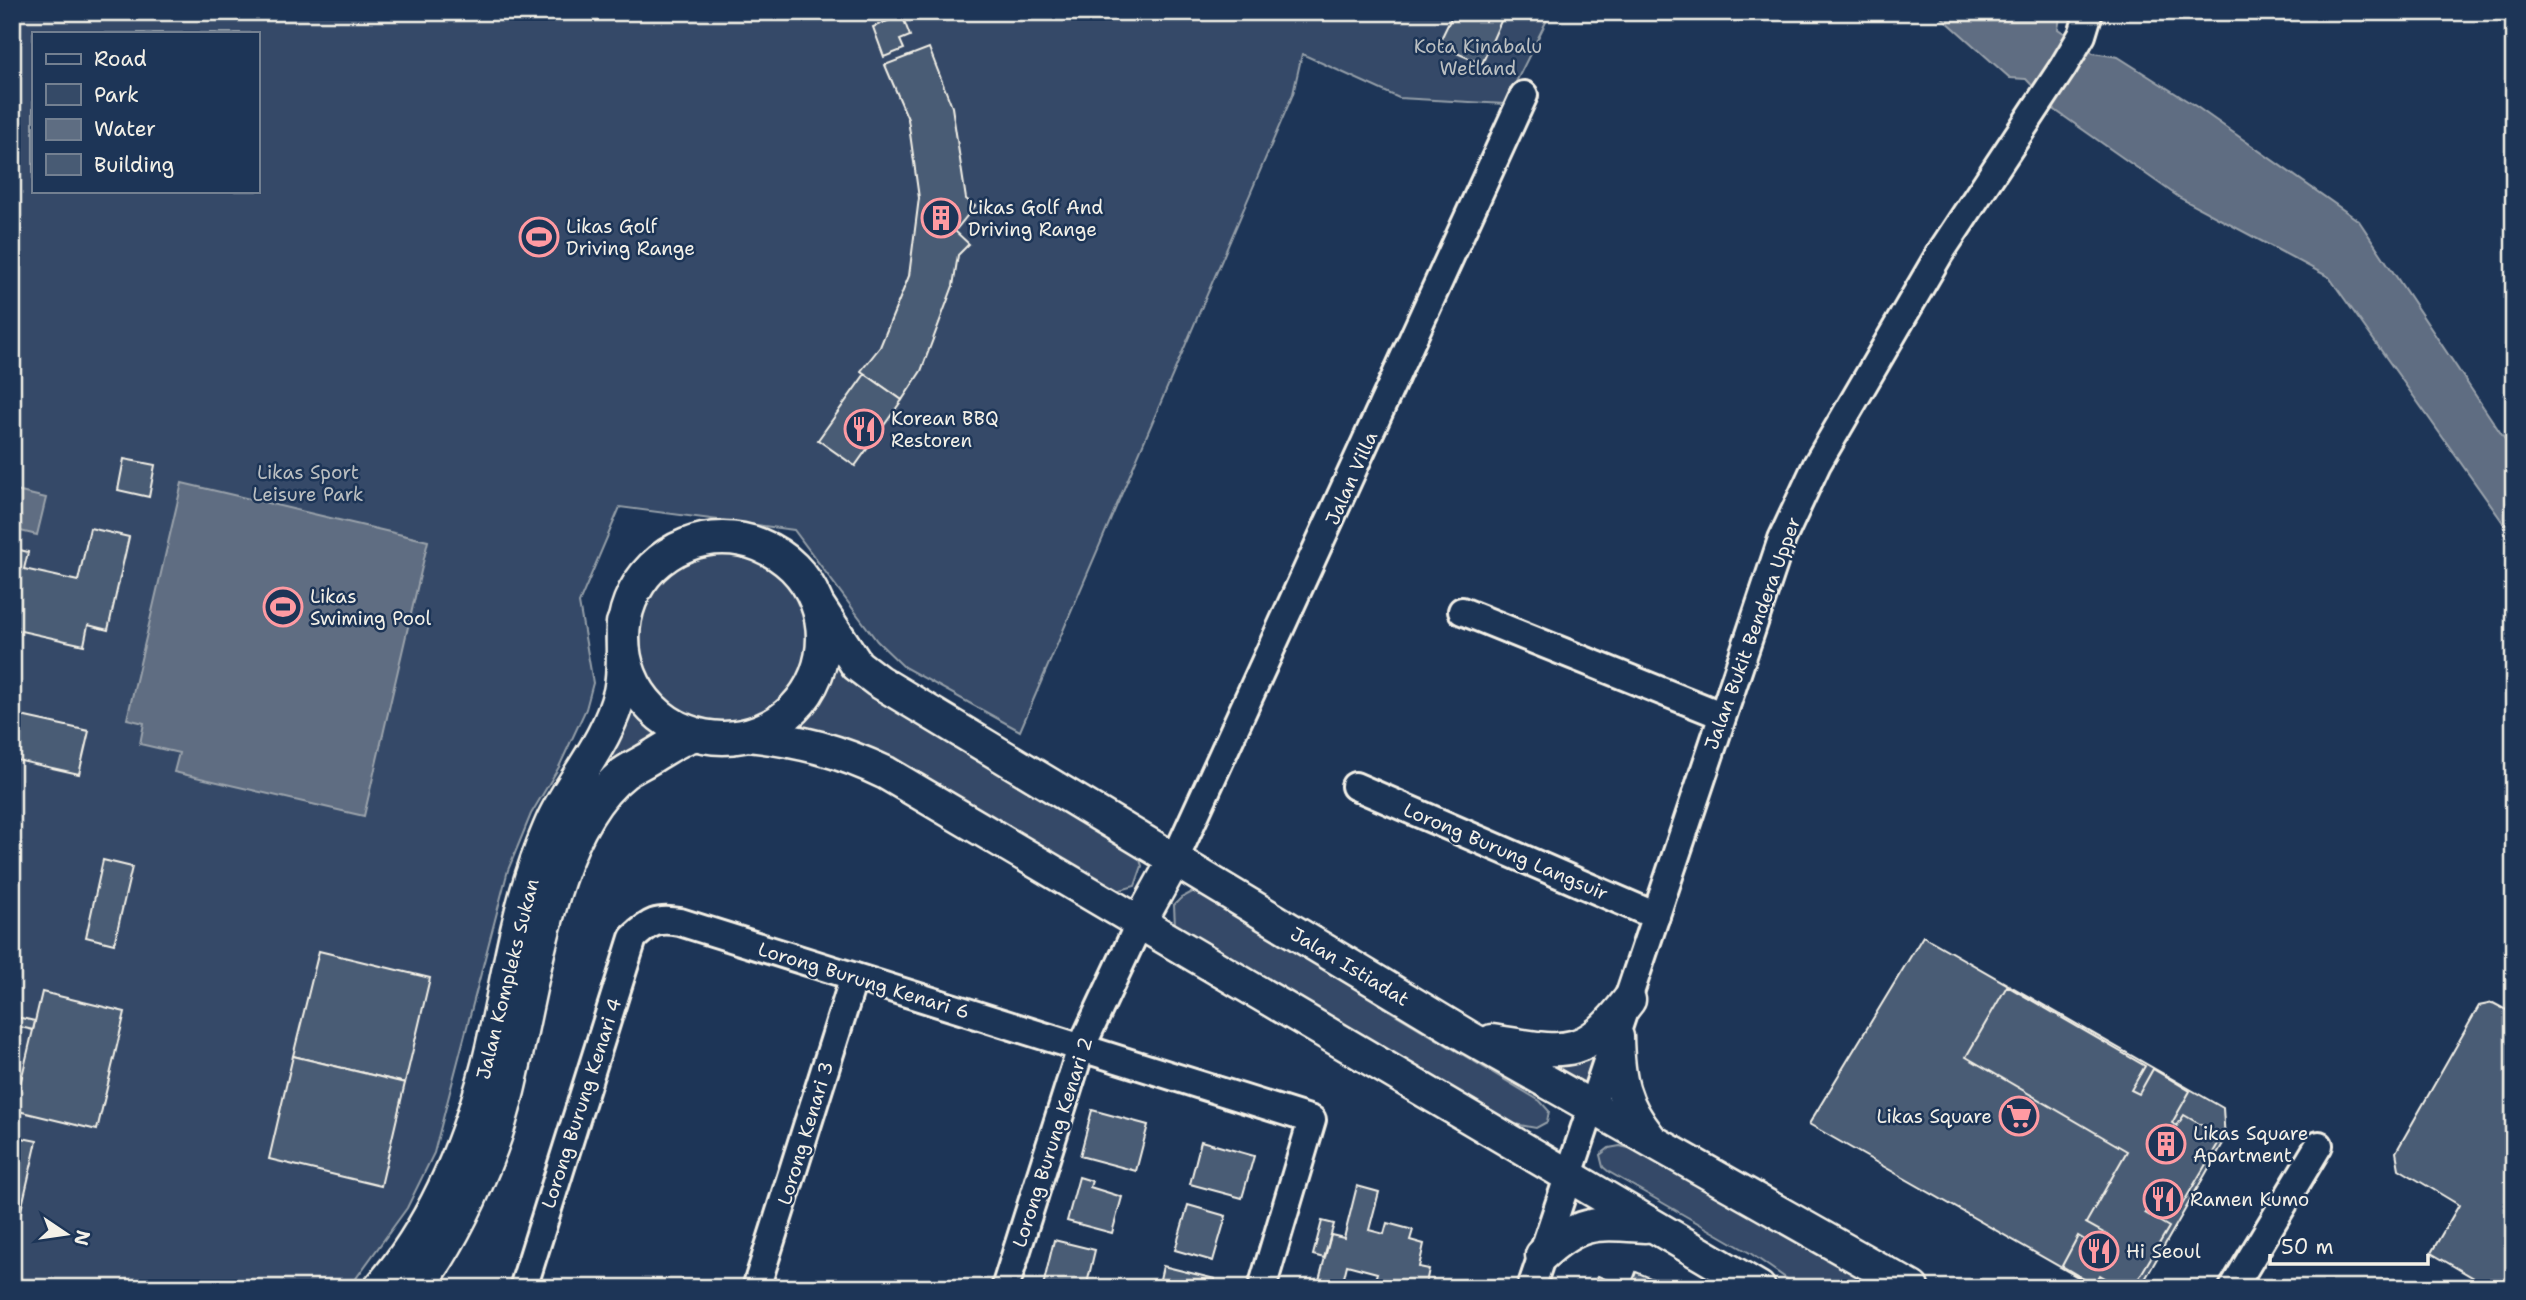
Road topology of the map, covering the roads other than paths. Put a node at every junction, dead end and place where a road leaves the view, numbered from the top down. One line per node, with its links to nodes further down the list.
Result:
1 (2086, 23): 6 (street, Jalan Bukit Bendera Upper)
2 (1524, 95): 10 (street, Jalan Villa)
3 (819, 607): 5 (main road); 8 (main road); 10 (main road, Jalan Istiadat)
4 (1462, 611): 6 (street)
5 (623, 623): 7 (main road); 25 (main road, Jalan Kompleks Sukan)
6 (1721, 715): 11 (street, Jalan Bukit Bendera Upper)
7 (693, 734): 8 (main road); 26 (main road, Jalan Kompleks Sukan)
8 (749, 736): 12 (main road)
9 (1355, 786): 11 (street, Lorong Burung Langsuir)
10 (1175, 859): 12 (main road); 17 (main road, Jalan Istiadat)
11 (1656, 916): 15 (street, Jalan Bukit Bendera Upper)
12 (1140, 922): 18 (street, Lorong Burung Kenari 2); 22 (main road)
13 (648, 924): 14 (street, Lorong Burung Kenari 6); 27 (street, Lorong Burung Kenari 4)
14 (854, 977): 18 (street, Lorong Burung Kenari 6); 28 (street, Lorong Kenari 3)
15 (1629, 1000): 16 (street, Jalan Bukit Bendera Upper); 17 (main road)
16 (1616, 1037): 19 (street, Jalan Bukit Bendera Upper); 20 (main road)
17 (1470, 1038): 19 (main road, Jalan Istiadat)
18 (1081, 1048): 29 (street, Lorong Burung Kenari 2); 30 (street, Lorong Burung Kenari 6)
19 (1593, 1107): 20 (main road, Jalan Istiadat); 22 (street, Jalan Bukit Bendera Upper)
20 (1653, 1141): 33 (main road, Jalan Istiadat)
21 (2319, 1145): 34 (street)
22 (1569, 1177): 23 (main road); 24 (street, Jalan Bukit Bendera Upper)
23 (1654, 1226): 24 (main road); 32 (main road)
24 (1542, 1255): 31 (street, Jalan Bukit Bendera Upper)
25 (380, 1288)
26 (417, 1288)
27 (523, 1288)
28 (756, 1288)
29 (1005, 1288)
30 (1262, 1288)
31 (1531, 1288)
32 (1759, 1288)
33 (1912, 1288)
34 (2232, 1288)

